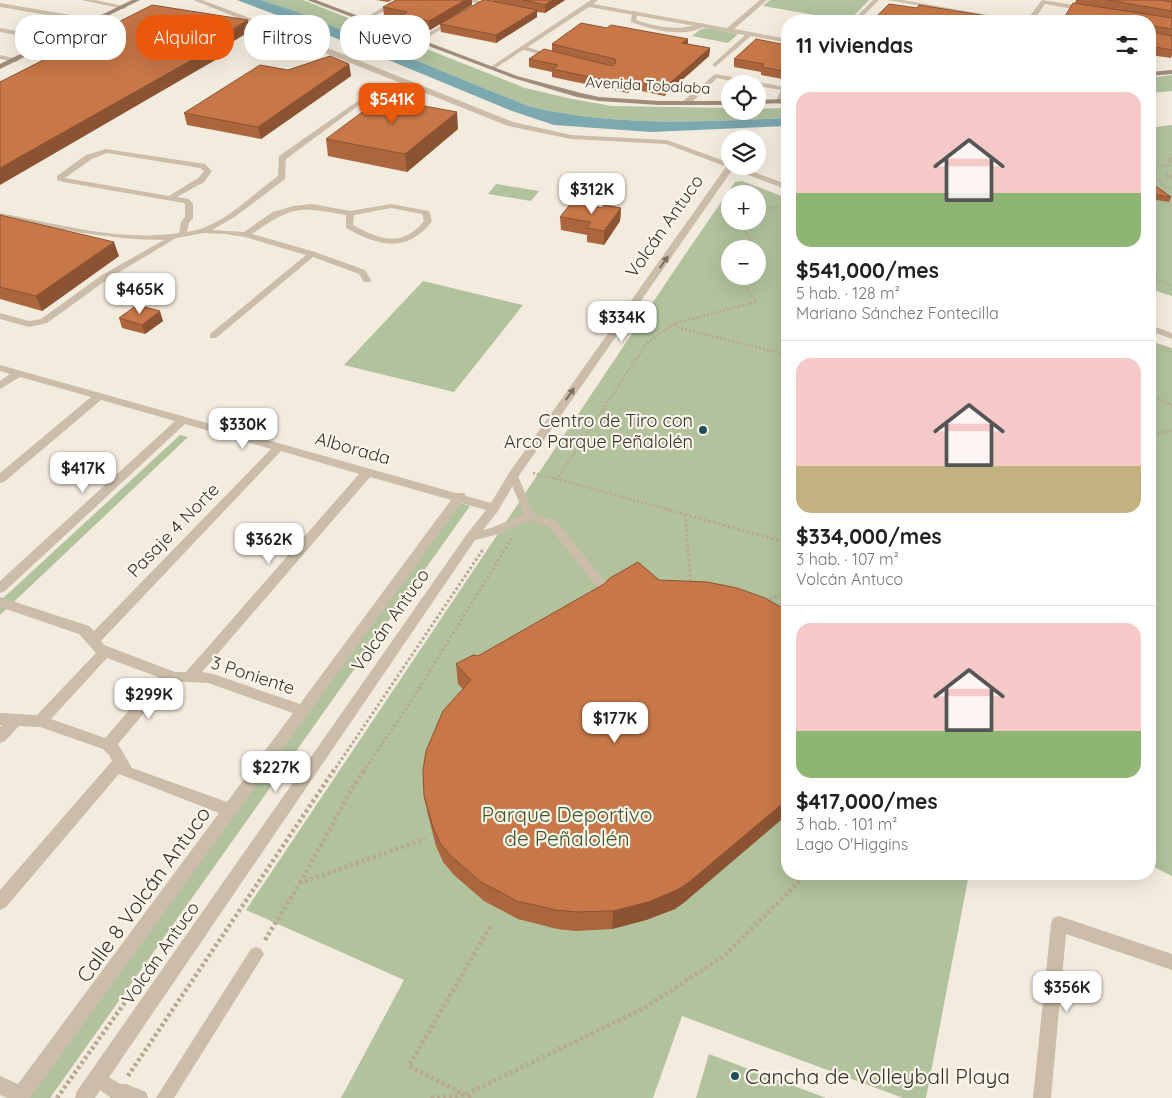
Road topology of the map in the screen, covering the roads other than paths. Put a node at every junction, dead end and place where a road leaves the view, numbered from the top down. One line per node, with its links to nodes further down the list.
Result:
1 (84, 0): 15 (street)
2 (137, 0): 15 (main road)
3 (196, 0): 52 (street)
4 (310, 0): 21 (main road, Avenida Tobalaba)
5 (401, 0): 22 (street)
6 (465, 0): 12 (street)
7 (595, 0): 14 (street)
8 (764, 0): 28 (street)
9 (876, 0): 23 (street)
10 (890, 0): 24 (street)
11 (1042, 1): 18 (street); 25 (street)
12 (486, 2): 16 (street); 17 (street)
13 (0, 5): 19 (street)
14 (588, 5): 28 (street); 34 (street)
15 (124, 6): 20 (main road)
16 (502, 7)
17 (475, 8)
18 (1098, 11)
19 (59, 15)
20 (106, 15)
21 (350, 15)
22 (373, 15)
23 (861, 15)
24 (968, 15)
25 (1033, 15)
26 (460, 16): 30 (street)
27 (0, 30): 29 (street)
28 (729, 30): 31 (street)
29 (15, 33)
30 (430, 34)
31 (750, 34): 32 (street); 39 (street)
32 (781, 40)
33 (430, 45): 41 (main road, Avenida Tobalaba)
34 (523, 48): 36 (lane); 41 (street)
35 (0, 56): 37 (street)
36 (563, 59)
37 (15, 60)
38 (16, 60): 40 (main road)
39 (715, 65)
40 (0, 67)
41 (492, 68): 50 (main road, Avenida Tobalaba)
42 (1172, 72): 43 (main road)
43 (1156, 73)
44 (721, 77): 50 (street)
45 (766, 86): 46 (street)
46 (781, 88)
47 (375, 91): 59 (lane)
48 (781, 101): 49 (main road)
49 (766, 102)
50 (686, 103): 51 (main road, Avenida Tobalaba)
51 (721, 103)
52 (721, 162)
53 (724, 175): 75 (street, Volcán Antuco, one-way to 53)
54 (754, 175): 55 (street)
55 (781, 185)
56 (170, 198): 56 (lane); 61 (lane)
57 (350, 213): 57 (lane); 60 (lane)
58 (0, 215): 61 (lane)
59 (197, 232): 60 (lane); 61 (lane)
60 (246, 235): 62 (lane)
61 (179, 236): 64 (lane)
62 (312, 254): 63 (lane); 66 (lane)
63 (367, 280)
64 (0, 316)
65 (1156, 330): 67 (street)
66 (213, 336)
67 (1172, 336)
68 (0, 368): 69 (street, Alborada)
69 (18, 373): 70 (street); 71 (street, Alborada)
70 (0, 386)
71 (99, 396): 72 (street, Alborada); 76 (street)
72 (184, 419): 73 (street, Alborada); 81 (street)
73 (280, 446): 74 (street, Alborada); 84 (street, Pasaje 4 Norte)
74 (368, 471): 77 (street, Alborada); 87 (street)
75 (513, 476): 78 (street, Volcán Antuco); 79 (lane)
76 (0, 479)
77 (460, 496): 78 (street, Alborada); 88 (street, Calle 8 Volcán Antuco)
78 (494, 508): 80 (street, Volcán Antuco)
79 (526, 518): 80 (lane); 83 (lane)
80 (471, 537): 98 (street, Volcán Antuco)
81 (0, 588)
82 (0, 602): 84 (street, 3 Poniente)
83 (592, 604)
84 (94, 639): 85 (street, 3 Poniente)
85 (105, 652): 86 (street, 3 Poniente); 90 (street)
86 (168, 675): 87 (street, 3 Poniente); 92 (street)
87 (190, 677): 88 (street, 3 Poniente)
88 (303, 712): 94 (street, Calle 8 Volcán Antuco)
89 (7, 720): 90 (street); 91 (street)
90 (40, 721): 92 (street)
91 (0, 737)
92 (108, 745): 93 (street)
93 (120, 763): 94 (street); 95 (street)
94 (230, 810): 100 (street, Calle 8 Volcán Antuco)
95 (0, 902)
96 (256, 954): 103 (lane)
97 (1172, 962): 104 (street)
98 (98, 1078): 101 (street, Volcán Antuco); 102 (lane)
99 (0, 1085): 100 (street)
100 (20, 1097)
101 (84, 1098)
102 (140, 1098)
103 (164, 1098)
104 (1042, 1098)

